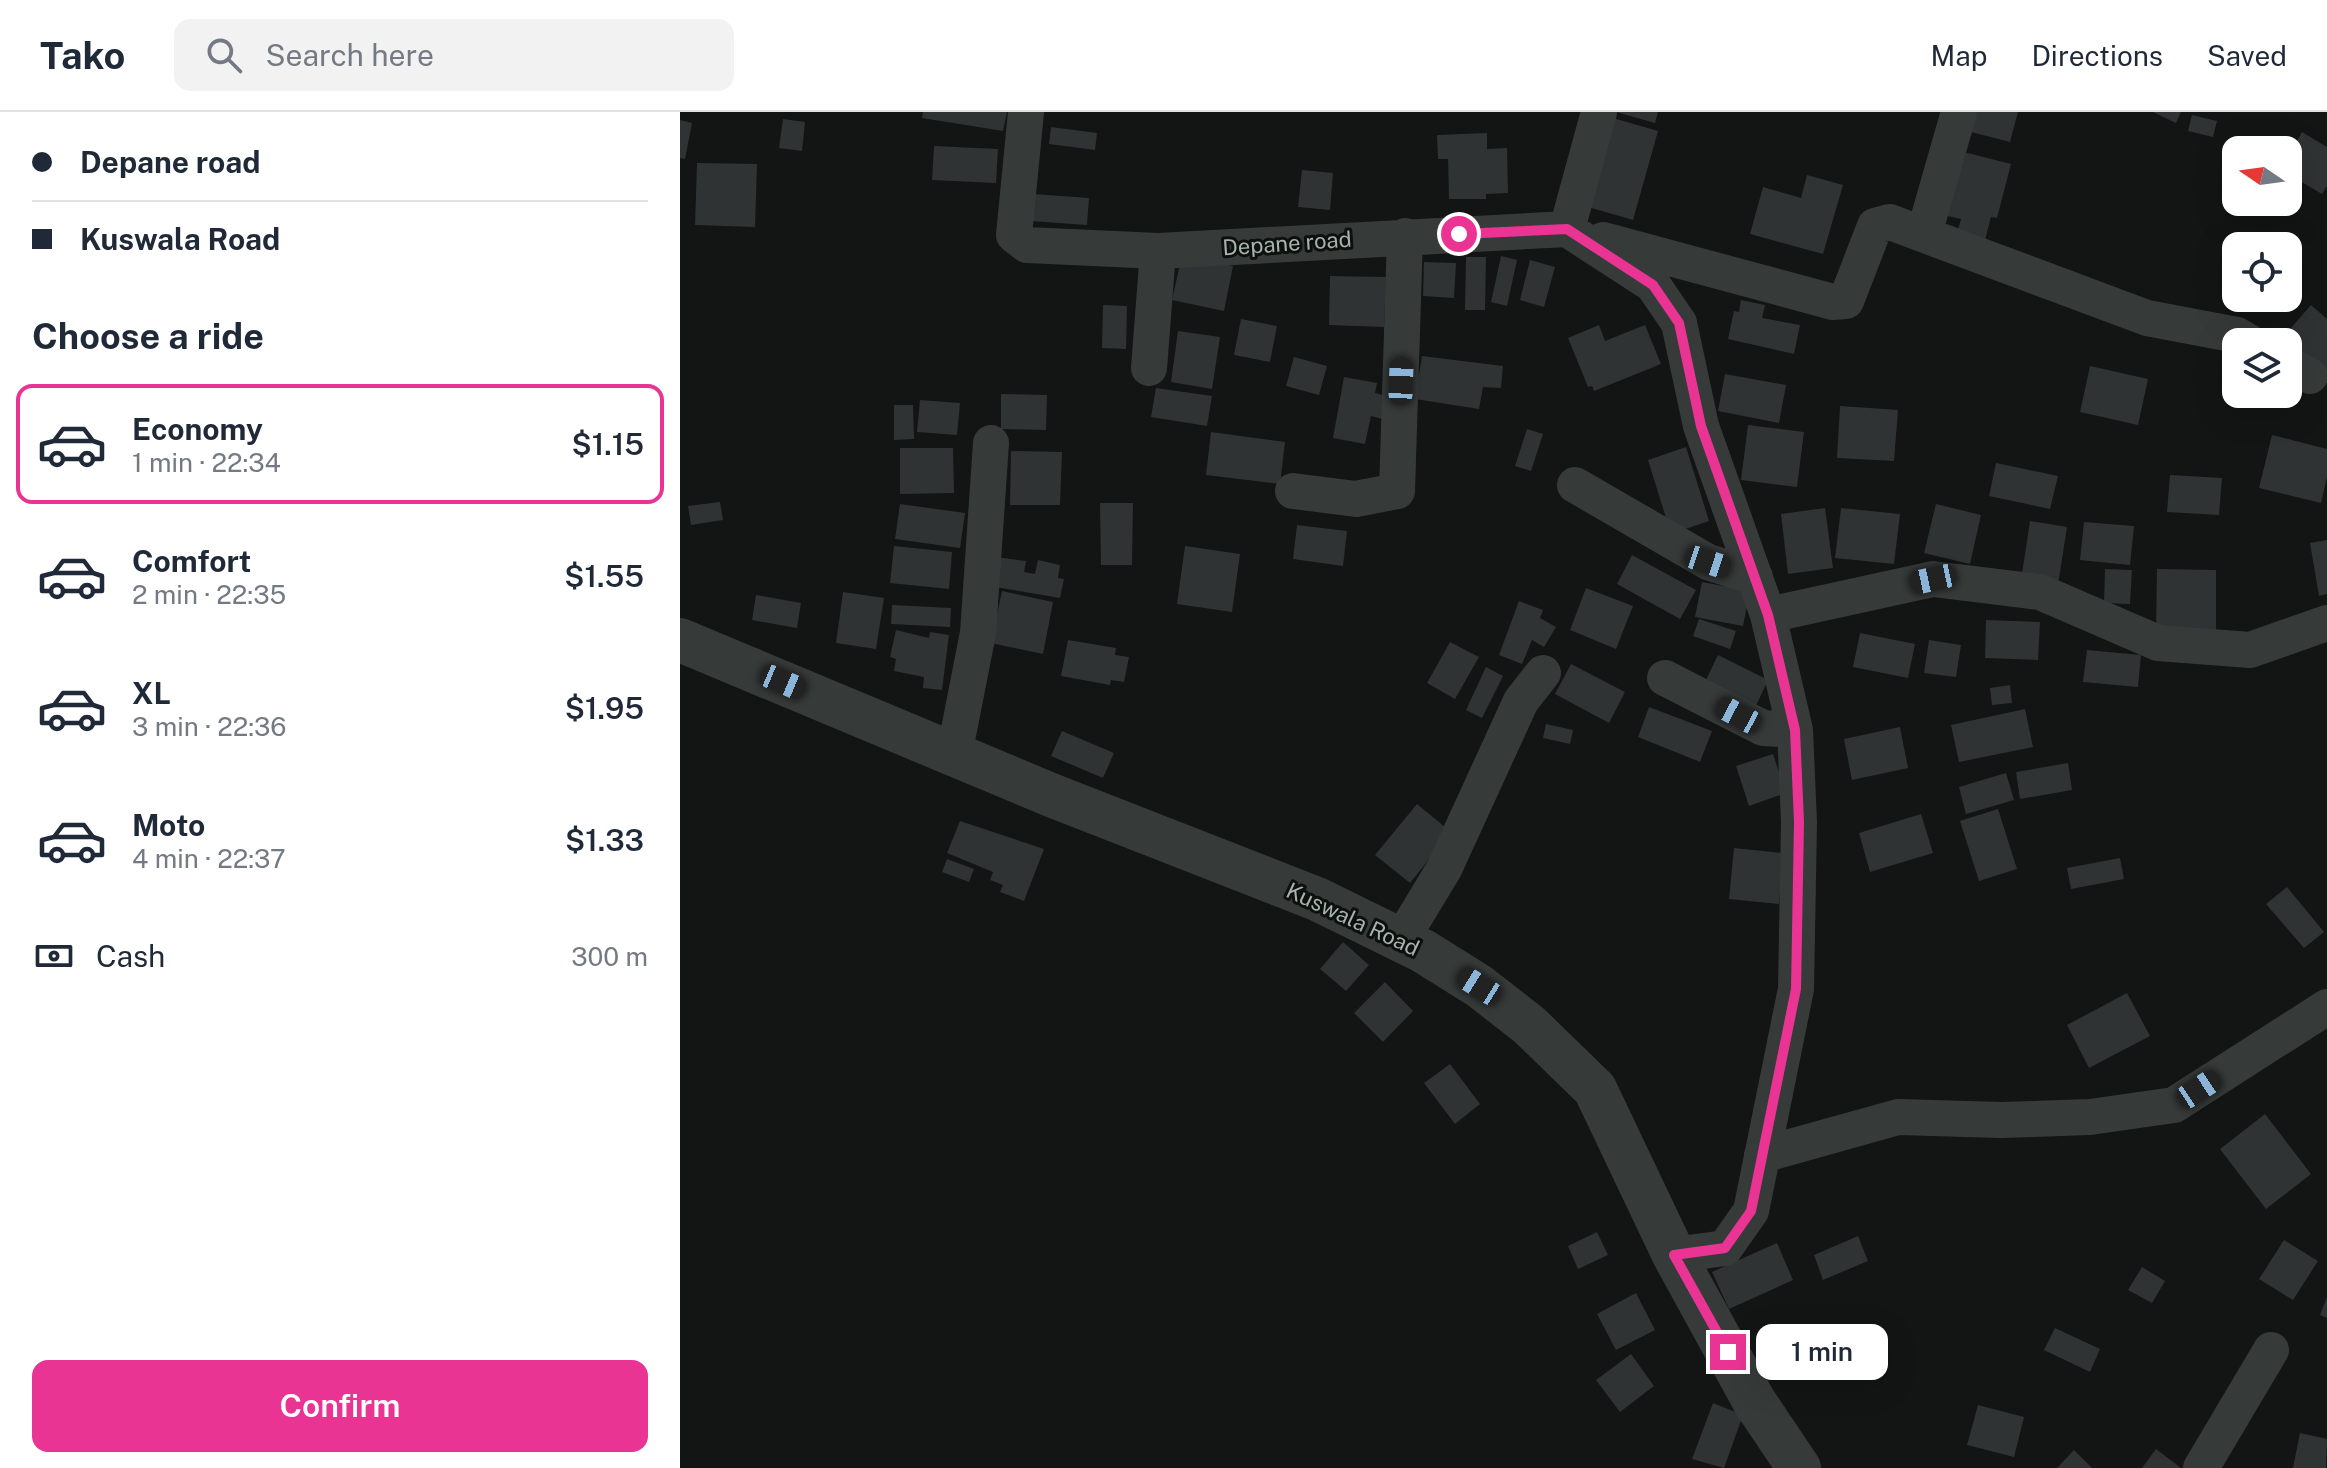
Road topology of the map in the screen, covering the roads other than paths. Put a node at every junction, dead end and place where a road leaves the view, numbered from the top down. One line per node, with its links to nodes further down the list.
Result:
1 (1026, 112): 7 (street, Depane road)
2 (1599, 112): 4 (street)
3 (1959, 112): 5 (street)
4 (1567, 229): 5 (street, Depane road); 6 (street, Depane road); 13 (street)
5 (1924, 234): 8 (street)
6 (1405, 236): 7 (street, Depane road); 12 (street)
7 (1158, 251): 9 (street)
8 (2222, 332)
9 (1149, 368)
10 (991, 443): 20 (street)
11 (1575, 485): 13 (street)
12 (1293, 491)
13 (1755, 577): 14 (street)
14 (1768, 615): 15 (street); 19 (street)
15 (2327, 623)
16 (680, 640): 20 (street, Kuswala Road)
17 (1543, 673): 21 (street)
18 (1665, 678): 19 (street)
19 (1795, 730): 23 (street)
20 (954, 755): 21 (street, Kuswala Road)
21 (1401, 940): 24 (street, Kuswala Road)
22 (2327, 1007): 23 (street)
23 (1762, 1155): 24 (street)
24 (1674, 1255): 26 (street, Kuswala Road)
25 (2271, 1350): 27 (street)
26 (1799, 1468)
27 (2201, 1468)

